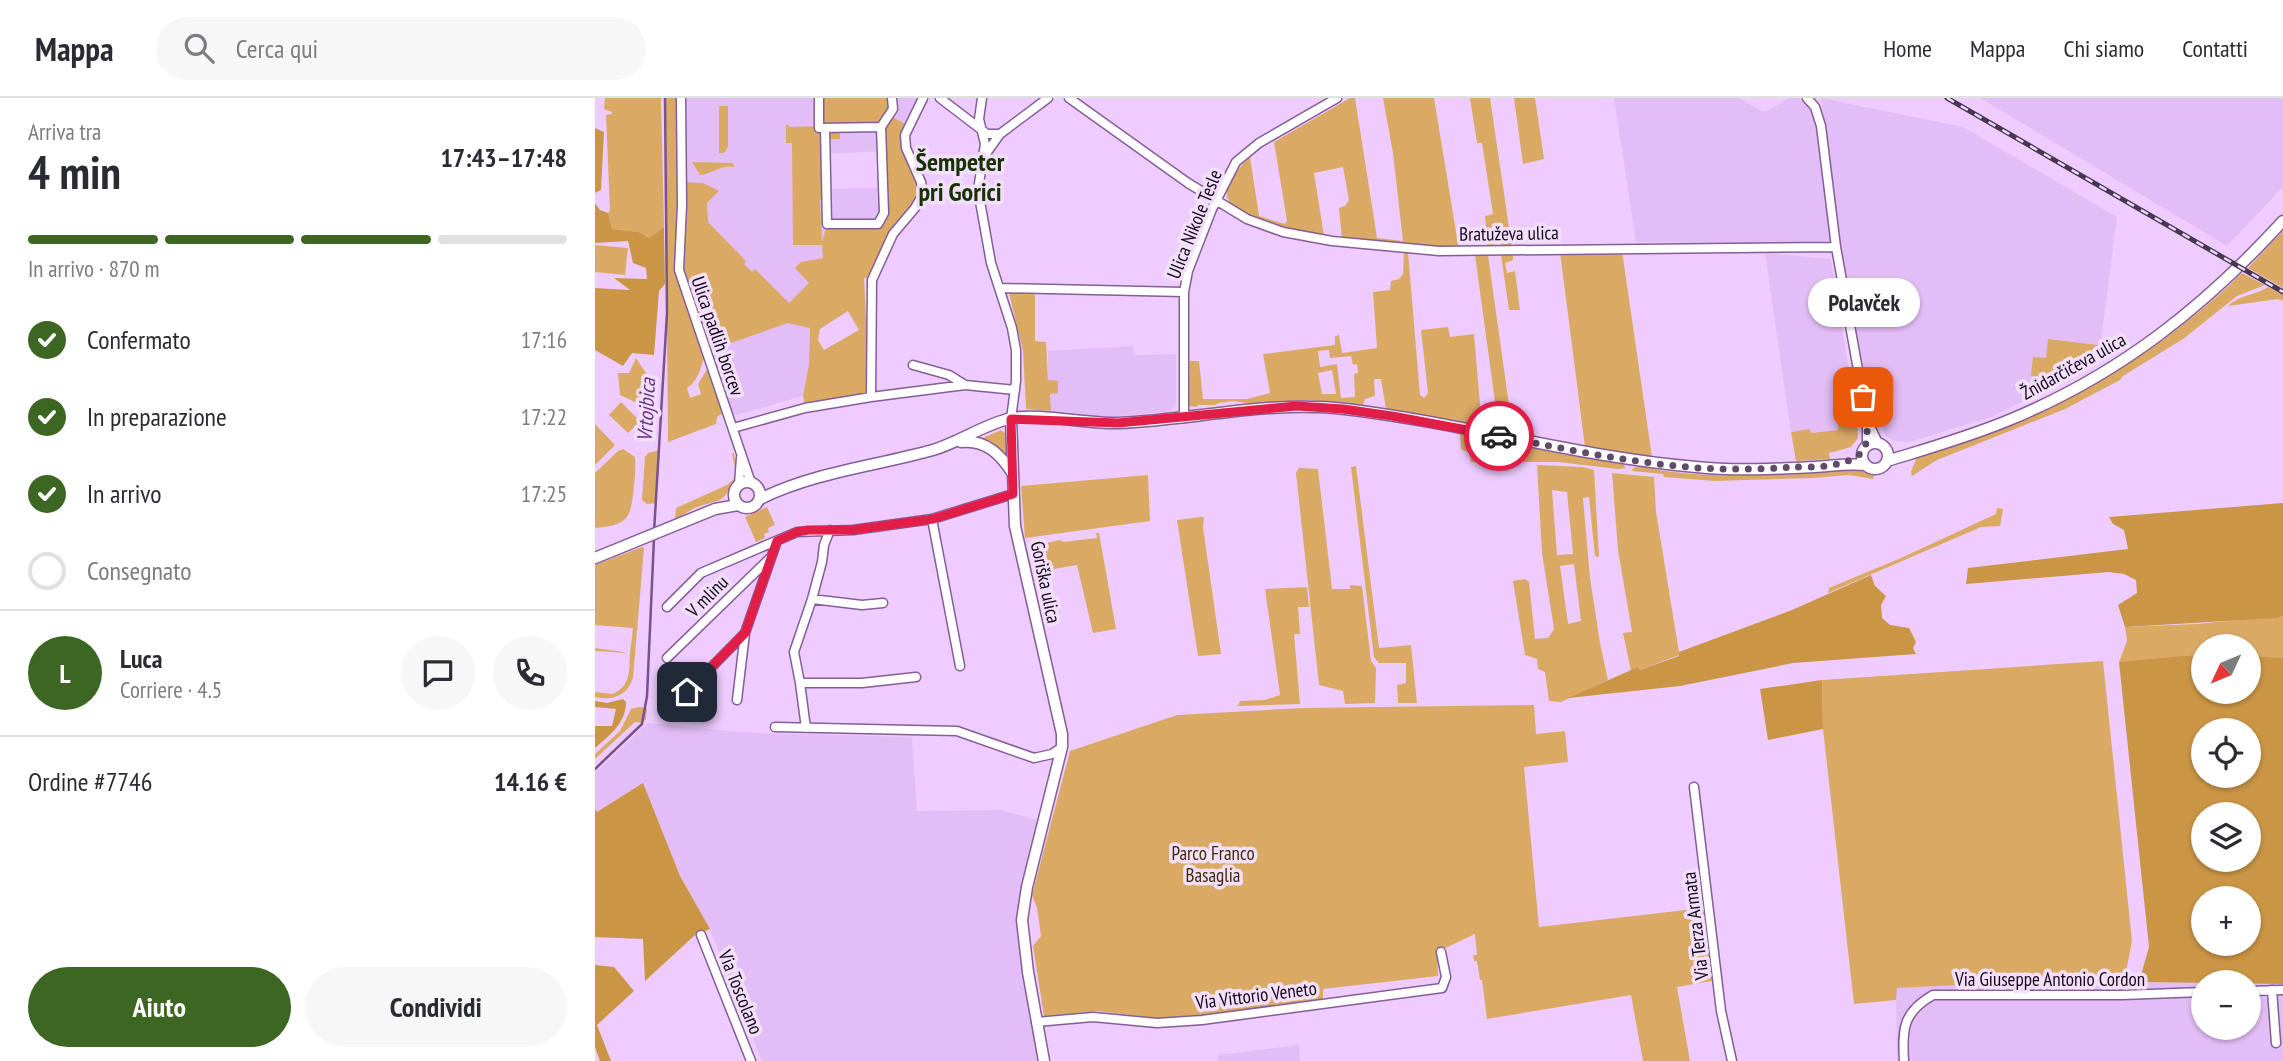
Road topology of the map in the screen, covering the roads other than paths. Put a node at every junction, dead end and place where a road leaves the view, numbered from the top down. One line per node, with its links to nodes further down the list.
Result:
1 (681, 98): 28 (street, Ulica padlih borcev)
2 (819, 98): 12 (street)
3 (893, 98): 11 (street)
4 (923, 98): 24 (street)
5 (940, 98): 13 (street)
6 (982, 98): 13 (street)
7 (1048, 98): 14 (street)
8 (1069, 98): 16 (street, Bratuževa ulica)
9 (1337, 98): 16 (street, Ulica Nikole Tesle)
10 (1807, 98): 18 (street)
11 (881, 127): 12 (street); 12 (street)
12 (825, 128)
13 (981, 128): 14 (street); 15 (street)
14 (1000, 134): 15 (street)
15 (982, 161): 19 (street)
16 (1216, 200): 18 (street, Bratuževa ulica); 20 (street, Ulica Nikole Tesle)
17 (2283, 221): 32 (street, Žnidarčičeva ulica)
18 (1836, 247): 27 (street)
19 (1000, 288): 20 (street); 23 (street)
20 (1184, 292): 25 (street, Ulica Nikole Tesle)
21 (913, 365): 22 (street)
22 (965, 385): 23 (street); 24 (street)
23 (1016, 390): 26 (street)
24 (870, 397): 28 (street)
25 (1184, 418): 26 (street, Žnidarčičeva ulica); 35 (street, Žnidarčičeva ulica)
26 (1011, 419): 29 (street); 37 (street, Goriška ulica)
27 (1867, 420): 30 (street); 31 (street)
28 (733, 428): 33 (street, Ulica padlih borcev)
29 (956, 442): 37 (street); 40 (street)
30 (1882, 446): 31 (street, Žnidarčičeva ulica); 32 (street, Žnidarčičeva ulica); 34 (street)
31 (1864, 449): 35 (street, Žnidarčičeva ulica); 36 (street)
32 (1914, 453): 34 (street, Žnidarčičeva ulica)
33 (742, 456): 38 (street, Ulica padlih borcev); 39 (street, Ulica padlih borcev)
34 (1887, 461): 36 (street, Žnidarčičeva ulica)
35 (1840, 463): 36 (street, Žnidarčičeva ulica)
36 (1865, 465)
37 (1013, 475): 41 (street, Goriška ulica)
38 (739, 484): 39 (street); 43 (street)
39 (754, 485): 40 (street); 42 (street)
40 (785, 486): 42 (street)
41 (1013, 494): 44 (street, V mlinu); 61 (street, Goriška ulica)
42 (760, 499): 43 (street)
43 (736, 500): 47 (street)
44 (933, 519): 45 (street, V mlinu); 54 (street)
45 (829, 530): 46 (street, V mlinu); 49 (street)
46 (777, 541): 48 (street, V mlinu); 51 (street, V mlinu)
47 (595, 558)
48 (770, 558): 52 (street, V mlinu); 53 (street, V mlinu)
49 (812, 599): 50 (street); 56 (street)
50 (883, 603)
51 (667, 607)
52 (745, 633): 57 (street, V mlinu); 58 (street, V mlinu)
53 (667, 658)
54 (960, 666)
55 (916, 677): 56 (street)
56 (800, 683): 60 (street)
57 (687, 692)
58 (737, 700)
59 (775, 727): 60 (street)
60 (806, 728): 61 (street)
61 (1062, 749): 69 (street)
62 (1694, 787): 73 (street, Via Terza Armata)
63 (701, 935): 71 (street, Via Toscolano)
64 (1441, 952): 69 (street, Via Vittorio Veneto)
65 (2261, 990): 66 (street)
66 (2272, 990): 67 (street); 70 (street)
67 (2283, 990)
68 (2191, 992): 74 (street, Via Giuseppe Antonio Cordon)
69 (1036, 1022): 72 (street)
70 (2276, 1043)
71 (751, 1061)
72 (1044, 1061)
73 (1732, 1061)
74 (1903, 1061)

